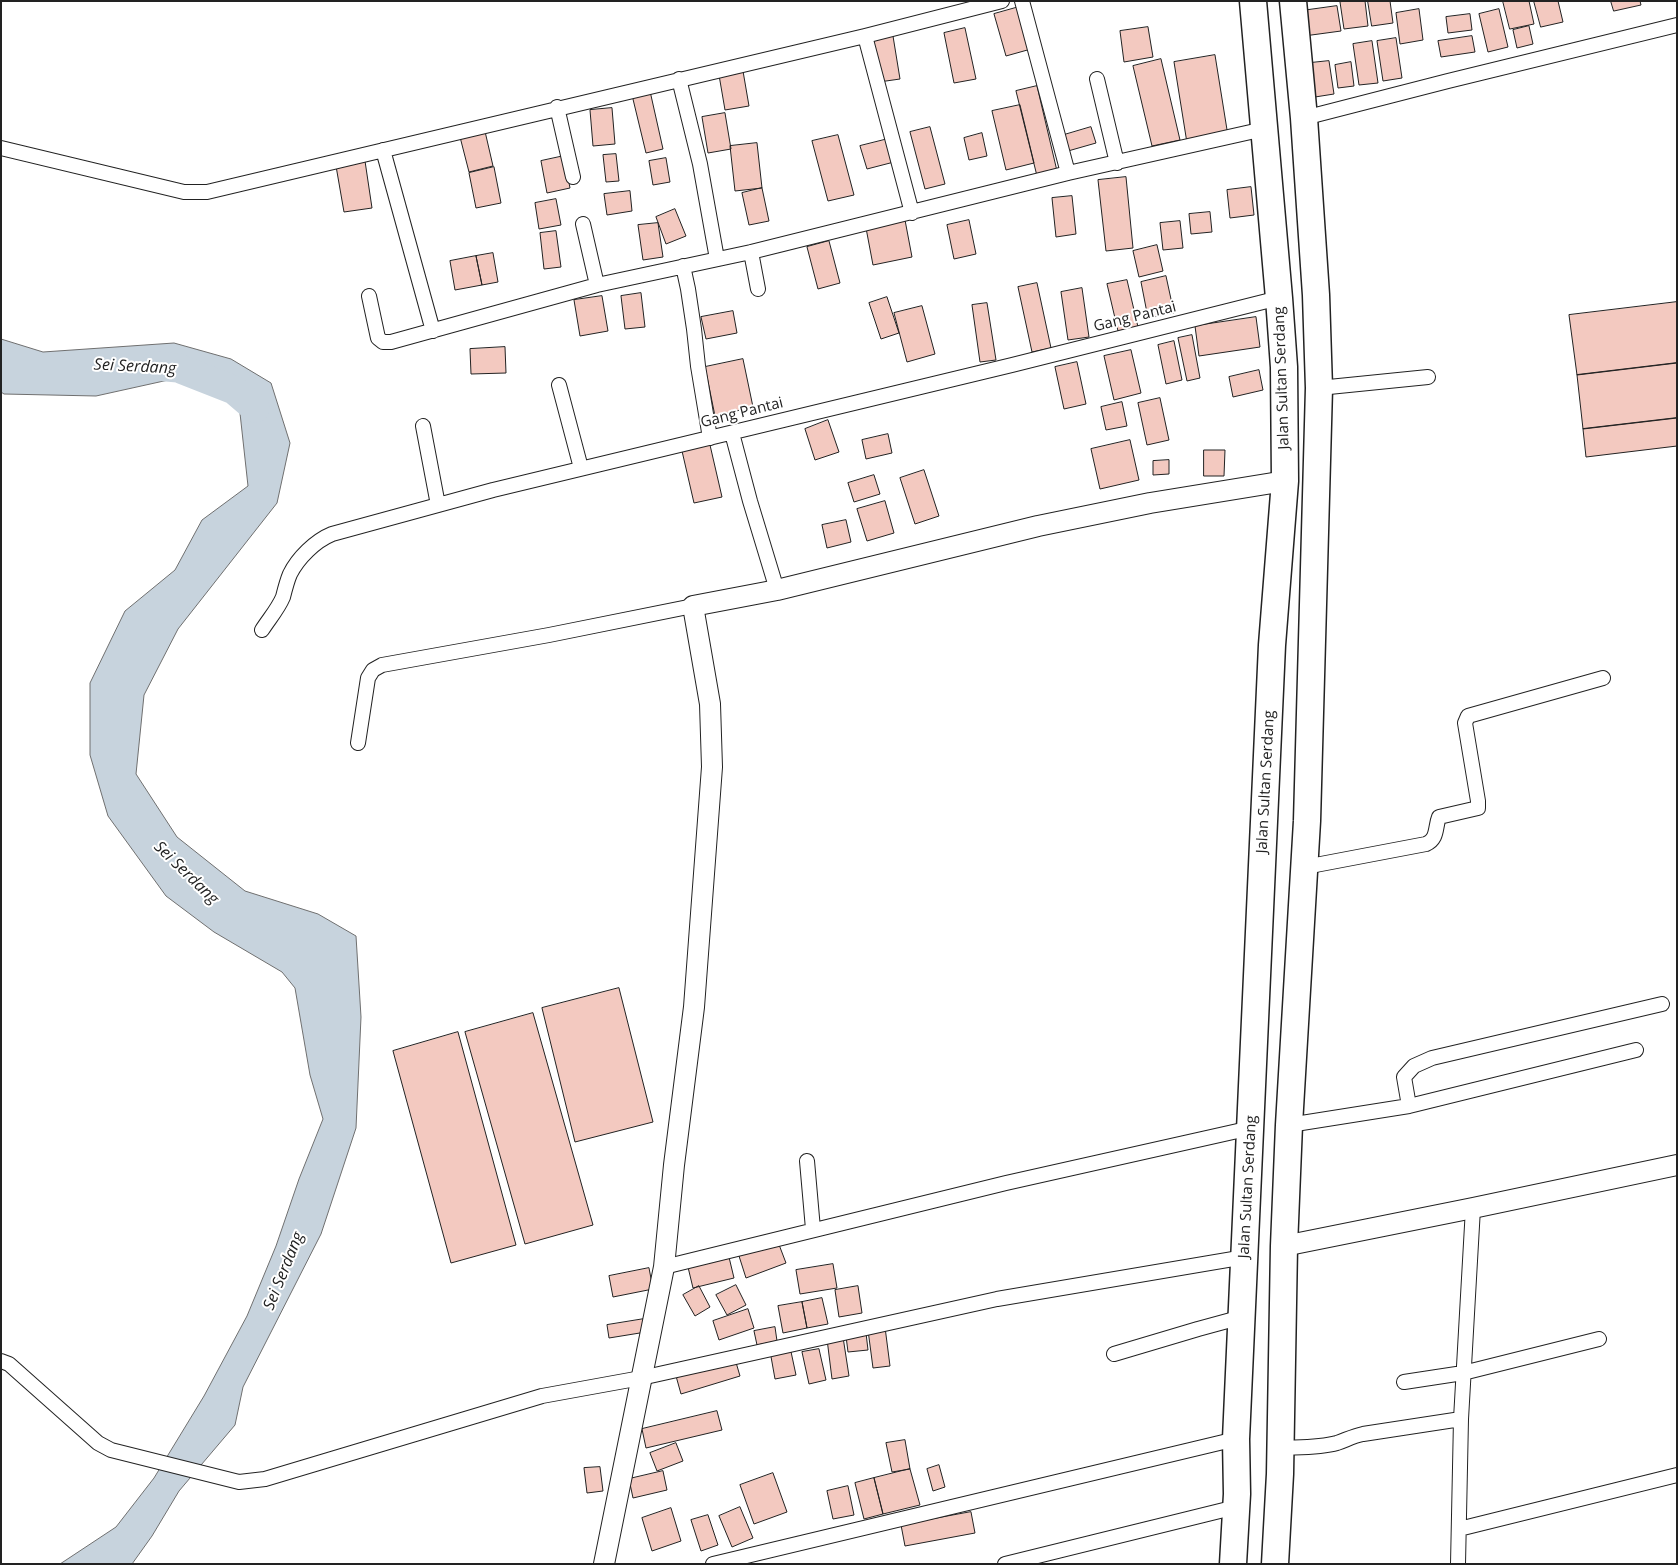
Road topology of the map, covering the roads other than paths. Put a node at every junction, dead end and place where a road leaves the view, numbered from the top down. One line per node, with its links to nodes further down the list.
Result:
1 (1002, 1): 6 (street)
2 (1022, 1): 15 (street)
3 (1253, 1): 11 (highway, Jalan Sultan Serdang)
4 (1293, 1): 10 (highway)
5 (1677, 25): 10 (street)
6 (865, 36): 7 (street); 17 (street)
7 (680, 79): 9 (street); 20 (street)
8 (1097, 79): 14 (street)
9 (557, 107): 13 (street); 16 (street)
10 (1304, 118): 29 (highway)
11 (1264, 129): 14 (street); 25 (highway, Jalan Sultan Serdang)
12 (1, 148): 13 (street)
13 (383, 150): 26 (street)
14 (1117, 163): 15 (street)
15 (1068, 173): 17 (street)
16 (573, 178)
17 (912, 212): 19 (street)
18 (583, 224): 22 (street)
19 (751, 252): 20 (street); 23 (street)
20 (716, 259): 21 (street)
21 (683, 266): 22 (street); 32 (street)
22 (597, 285): 26 (street)
23 (758, 289)
24 (370, 296): 26 (street)
25 (1279, 298): 31 (street, Gang Pantai); 34 (highway, Jalan Sultan Serdang)
26 (433, 331)
27 (1428, 377): 29 (street)
28 (559, 385): 33 (street)
29 (1319, 388): 41 (highway)
30 (423, 426): 35 (street)
31 (732, 433): 32 (street, Gang Pantai); 36 (street)
32 (710, 438): 33 (street, Gang Pantai)
33 (581, 468): 35 (street, Gang Pantai)
34 (1285, 481): 36 (street); 46 (highway, Jalan Sultan Serdang)
35 (438, 505): 38 (street, Gang Pantai)
36 (777, 590): 37 (street)
37 (694, 606): 40 (street); 53 (street)
38 (262, 630)
39 (1603, 678): 41 (street)
40 (358, 743)
41 (1305, 866): 45 (highway)
42 (1662, 1004): 44 (street)
43 (1636, 1050): 44 (street)
44 (1409, 1106): 45 (street)
45 (1289, 1125): 51 (highway)
46 (1251, 1128): 50 (street); 52 (highway, Jalan Sultan Serdang)
47 (807, 1161): 50 (street)
48 (1677, 1164): 49 (street)
49 (1473, 1208): 51 (street); 58 (street)
50 (813, 1229): 53 (street)
51 (1284, 1246): 63 (highway)
52 (1245, 1256): 54 (highway, Jalan Sultan Serdang); 59 (street)
53 (664, 1267): 59 (street)
54 (1242, 1317): 56 (street); 62 (highway, Jalan Sultan Serdang)
55 (1599, 1339): 58 (street)
56 (1114, 1354)
57 (1, 1361): 59 (street)
58 (1463, 1372): 60 (street); 61 (street)
59 (641, 1378): 67 (street)
60 (1404, 1382)
61 (1461, 1418): 63 (street); 66 (street)
62 (1236, 1440): 65 (highway, Jalan Sultan Serdang); 68 (street)
63 (1280, 1448): 71 (highway)
64 (1677, 1475): 66 (street)
65 (1236, 1507): 69 (street); 70 (highway, Jalan Sultan Serdang)
66 (1459, 1529): 72 (street)
67 (604, 1564)
68 (713, 1564)
69 (1005, 1564)
70 (1233, 1564)
71 (1275, 1564)
72 (1458, 1564)

